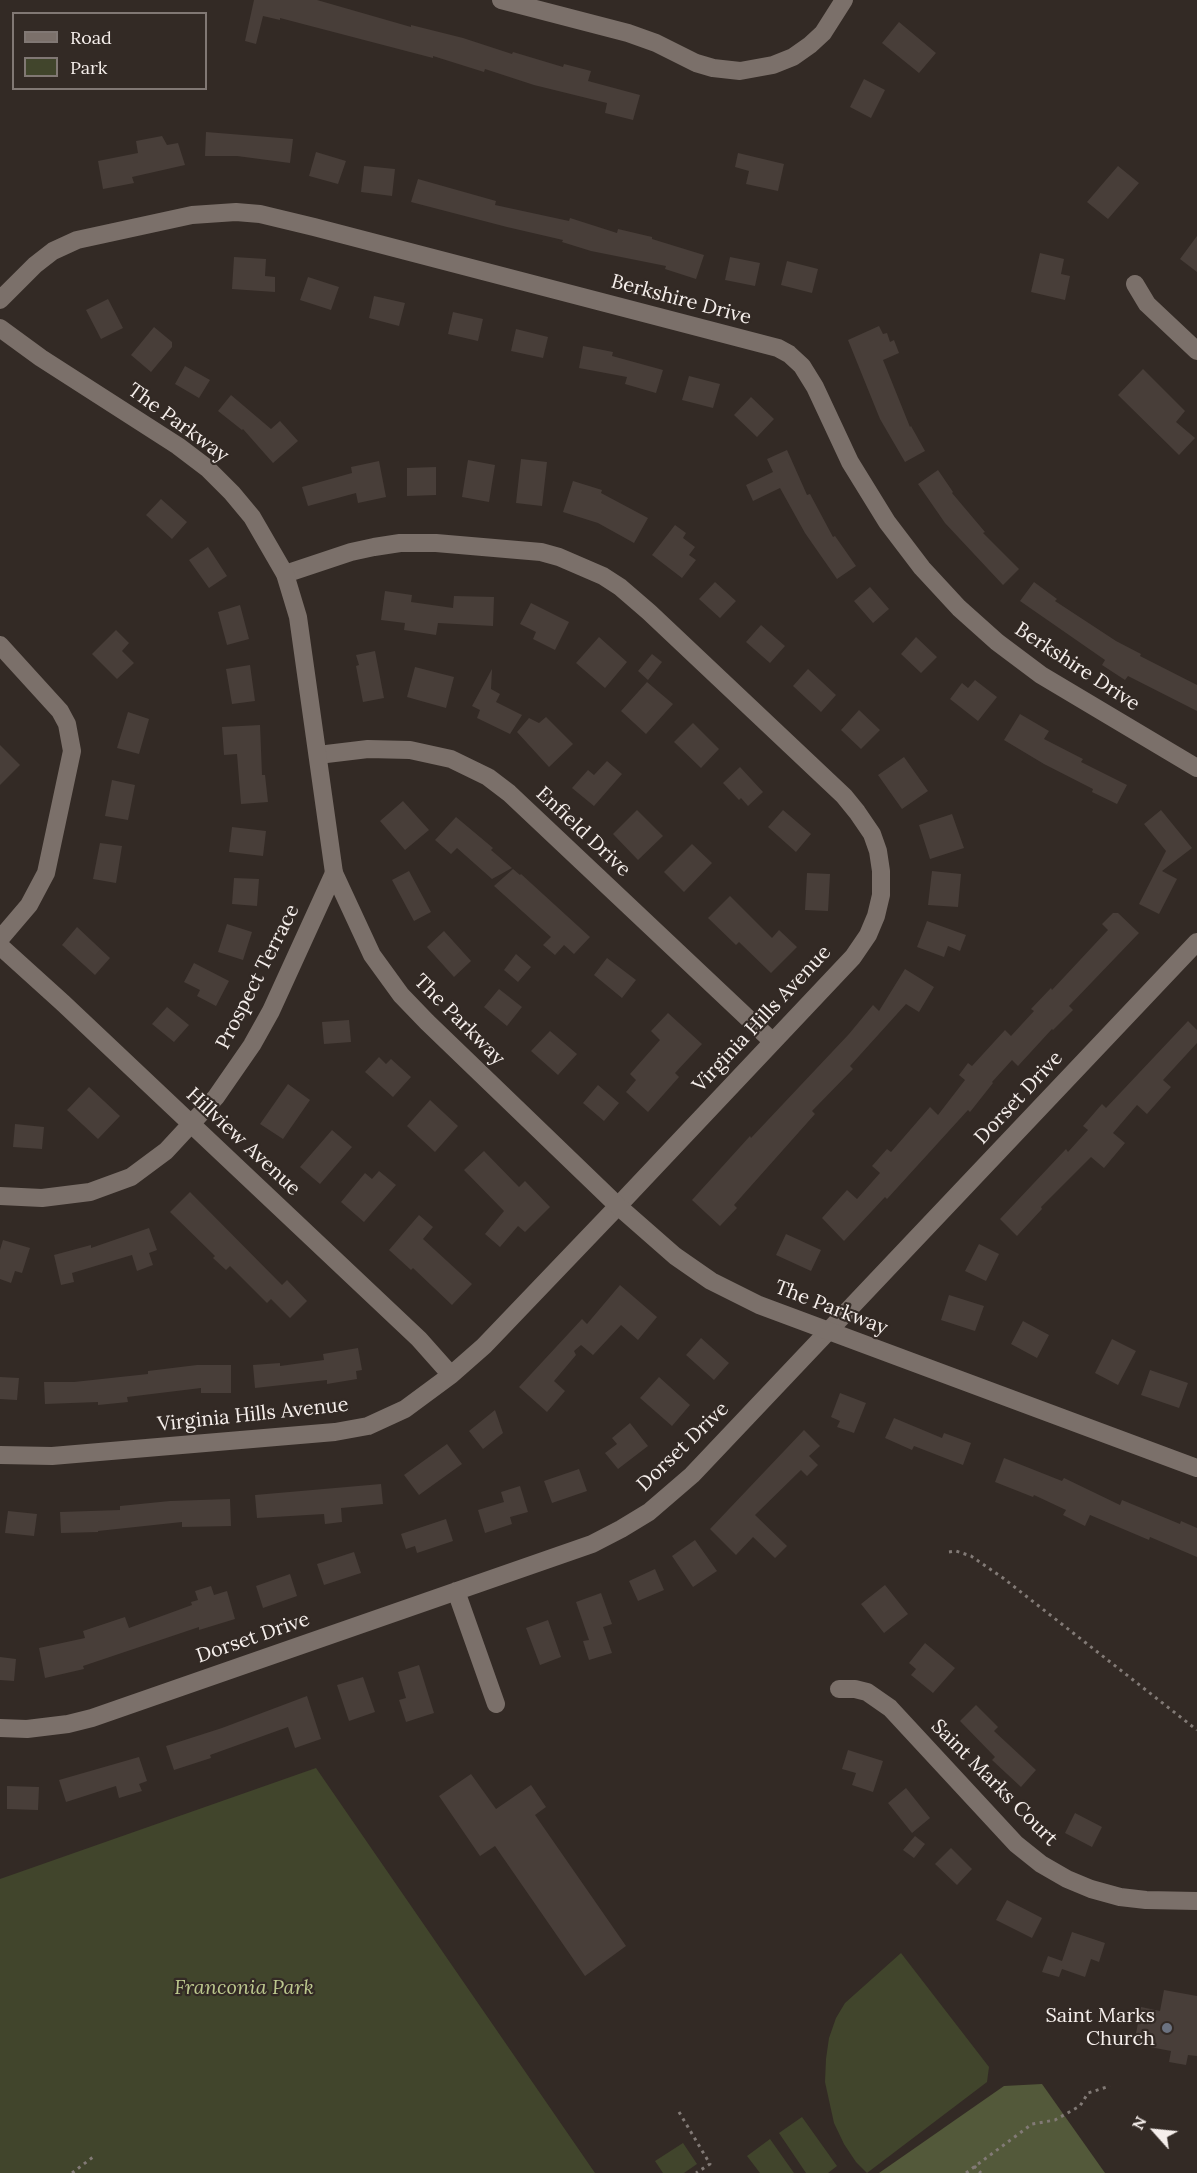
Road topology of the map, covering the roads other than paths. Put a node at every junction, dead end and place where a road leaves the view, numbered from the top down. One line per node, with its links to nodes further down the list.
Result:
1 (501, 0): 2 (street)
2 (844, 0)
3 (1135, 284): 6 (street)
4 (0, 300): 10 (street, Berkshire Drive)
5 (0, 328): 7 (street, The Parkway)
6 (1197, 351)
7 (285, 574): 9 (street, The Parkway); 15 (street, Virginia Hills Avenue)
8 (0, 645): 12 (street)
9 (318, 755): 11 (street, The Parkway); 15 (street, Enfield Drive)
10 (1197, 768)
11 (334, 873): 16 (street, Prospect Terrace); 18 (street, The Parkway)
12 (0, 939)
13 (1197, 942): 19 (street, Dorset Drive)
14 (0, 946): 16 (street, Hillview Avenue)
15 (772, 1041): 18 (street, Virginia Hills Avenue)
16 (192, 1124): 17 (street, Prospect Terrace); 20 (street, Hillview Avenue)
17 (0, 1196)
18 (618, 1206): 19 (street, The Parkway); 20 (street, Virginia Hills Avenue)
19 (828, 1331): 22 (street, The Parkway); 23 (street, Dorset Drive)
20 (451, 1375): 21 (street, Virginia Hills Avenue)
21 (0, 1455)
22 (1197, 1468)
23 (456, 1591): 25 (street); 26 (street, Dorset Drive)
24 (839, 1689): 27 (street, Saint Marks Court)
25 (496, 1704)
26 (0, 1728)
27 (1197, 1901)

